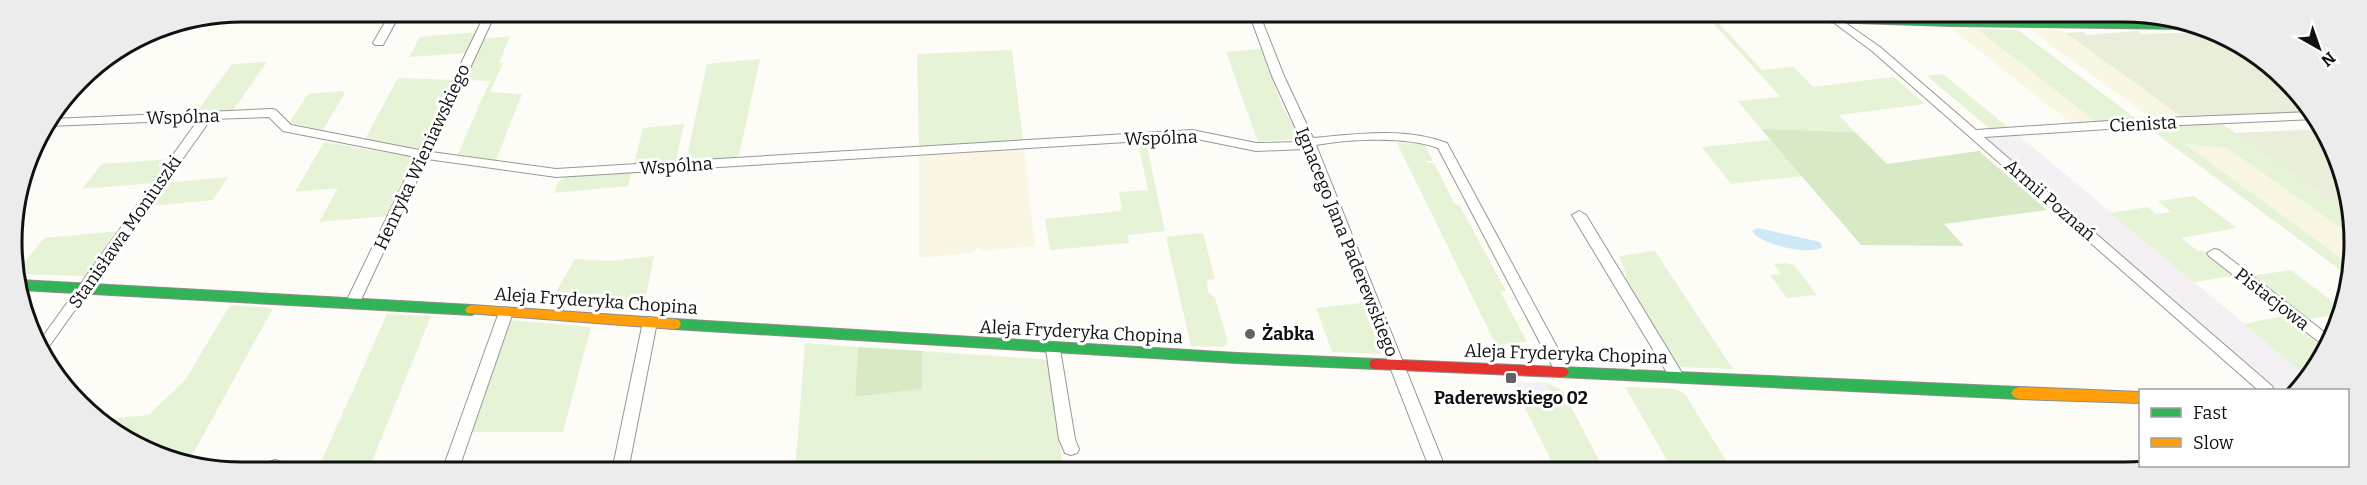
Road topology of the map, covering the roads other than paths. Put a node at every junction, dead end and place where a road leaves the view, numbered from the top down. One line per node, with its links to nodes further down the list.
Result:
1 (391, 22): 8 (street)
2 (486, 22): 14 (street, Henryka Wieniawskiego)
3 (1257, 22): 13 (street, Ignacego Jana Paderewskiego)
4 (1840, 22): 12 (street, Armii Poznań)
5 (1984, 22): 6 (street)
6 (2014, 23): 7 (street)
7 (2160, 25)
8 (379, 43)
9 (207, 116): 11 (street, Wspólna); 14 (street, Wspólna); 18 (street, Stanisława Moniuszki)
10 (2304, 116): 12 (street, Cienista)
11 (58, 123)
12 (1973, 134): 28 (street, Armii Poznań)
13 (1309, 143): 14 (street, Wspólna); 25 (street, Ignacego Jana Paderewskiego); 26 (street, Wspólna)
14 (424, 155): 19 (street, Henryka Wieniawskiego)
15 (1579, 215): 27 (street)
16 (2214, 253): 22 (street, Pistacjowa)
17 (27, 285): 18 (street, Aleja Fryderyka Chopina)
18 (85, 288): 19 (street, Aleja Fryderyka Chopina); 23 (street, Stanisława Moniuszki)
19 (353, 302): 20 (street, Aleja Fryderyka Chopina)
20 (506, 312): 21 (street, Aleja Fryderyka Chopina); 31 (street)
21 (650, 322): 24 (street, Aleja Fryderyka Chopina); 32 (street)
22 (2323, 338)
23 (46, 342)
24 (1053, 349): 25 (street, Aleja Fryderyka Chopina); 30 (street)
25 (1397, 365): 26 (street, Aleja Fryderyka Chopina); 33 (street, Ignacego Jana Paderewskiego)
26 (1563, 373): 27 (street, Aleja Fryderyka Chopina)
27 (1677, 377): 29 (street, Aleja Fryderyka Chopina)
28 (2266, 389)
29 (2139, 398)
30 (1071, 449)
31 (453, 462)
32 (622, 462)
33 (1435, 462)

